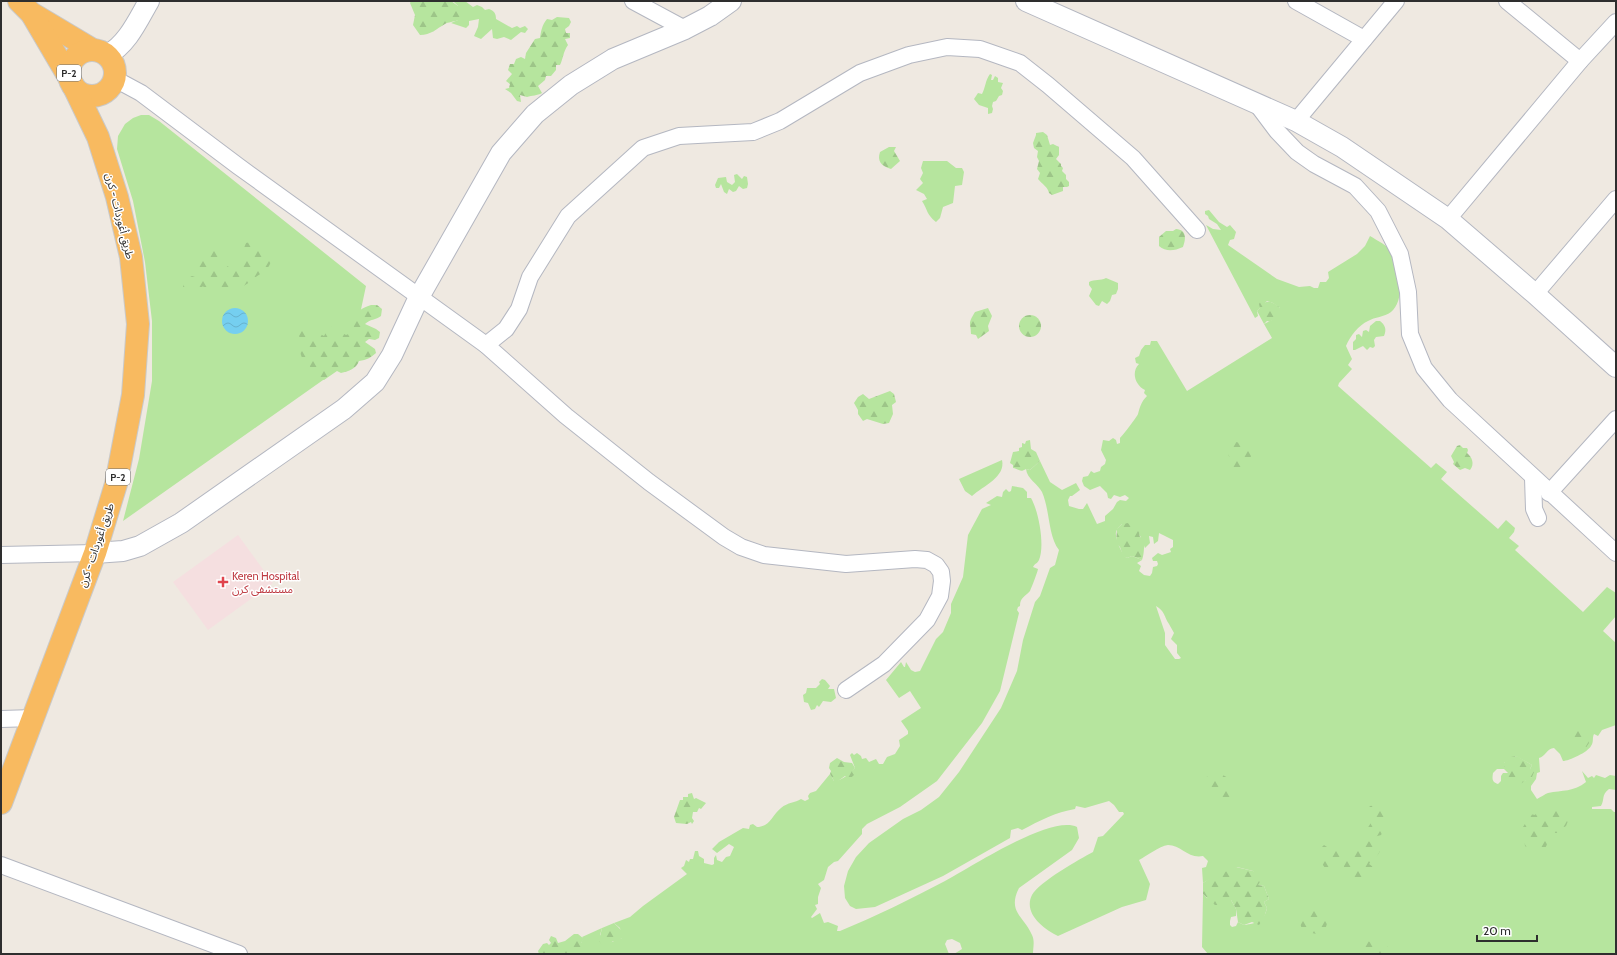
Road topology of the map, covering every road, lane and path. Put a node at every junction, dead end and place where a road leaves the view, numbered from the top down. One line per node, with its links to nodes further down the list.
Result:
1 (149, 1): 12 (street)
2 (633, 1): 10 (street)
3 (731, 1): 10 (street)
4 (1026, 1): 16 (street)
5 (1296, 1): 11 (street)
6 (1396, 1): 11 (street)
7 (1516, 4): 13 (street)
8 (25, 7): 12 (highway, طريق أغوردات - كرن / P-2); 14 (highway, طريق أغوردات - كرن / P-2)
9 (1616, 22): 13 (street)
10 (684, 29): 23 (street)
11 (1364, 39): 17 (street)
12 (100, 52): 14 (highway, P-2); 15 (highway)
13 (1580, 61): 20 (street)
14 (72, 82): 15 (highway, P-2); 18 (highway, طريق أغوردات - كرن / P-2)
15 (113, 82): 18 (highway, طريق أغوردات - كرن / P-2); 23 (street)
16 (1256, 103): 17 (street); 27 (street)
17 (1296, 121): 20 (street)
18 (98, 137): 30 (highway, طريق أغوردات - كرن / P-2)
19 (1616, 199): 22 (street)
20 (1448, 219): 22 (street)
21 (1198, 230): 24 (street)
22 (1536, 294): 25 (street)
23 (419, 297): 24 (street); 30 (street)
24 (486, 345): 33 (street)
25 (1616, 367)
26 (1616, 419): 28 (street)
27 (1533, 478): 28 (street); 29 (street)
28 (1549, 493): 31 (street)
29 (1538, 518)
30 (95, 553): 32 (street); 34 (highway, طريق أغوردات - كرن / P-2)
31 (1616, 553)
32 (1, 555)
33 (846, 690)
34 (34, 718): 35 (street); 36 (highway, طريق أغوردات - كرن / P-2)
35 (1, 719)
36 (1, 803)
37 (1, 865): 38 (street)
38 (239, 954)

